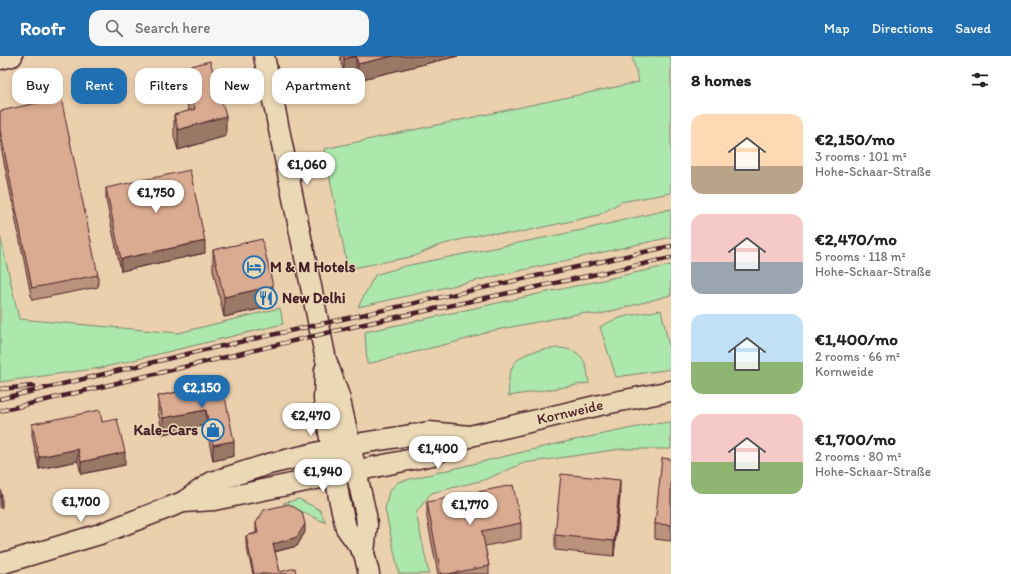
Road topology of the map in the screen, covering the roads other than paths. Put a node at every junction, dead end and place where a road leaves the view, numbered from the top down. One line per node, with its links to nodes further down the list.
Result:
1 (12, 56): 3 (main road)
2 (264, 56): 4 (main road)
3 (0, 59)
4 (326, 360): 7 (main road); 8 (main road)
5 (671, 391): 6 (main road, Kornweide)
6 (470, 436): 7 (main road, Kornweide); 9 (main road, Kornweide)
7 (350, 445): 8 (main road, Kornweide); 9 (main road)
8 (331, 449): 10 (main road); 11 (main road, Kornweide)
9 (356, 470): 10 (main road, Kornweide); 12 (main road)
10 (334, 474): 11 (main road, Kornweide); 12 (main road)
11 (183, 502): 13 (main road)
12 (364, 553): 14 (main road)
13 (0, 564)
14 (369, 574)

